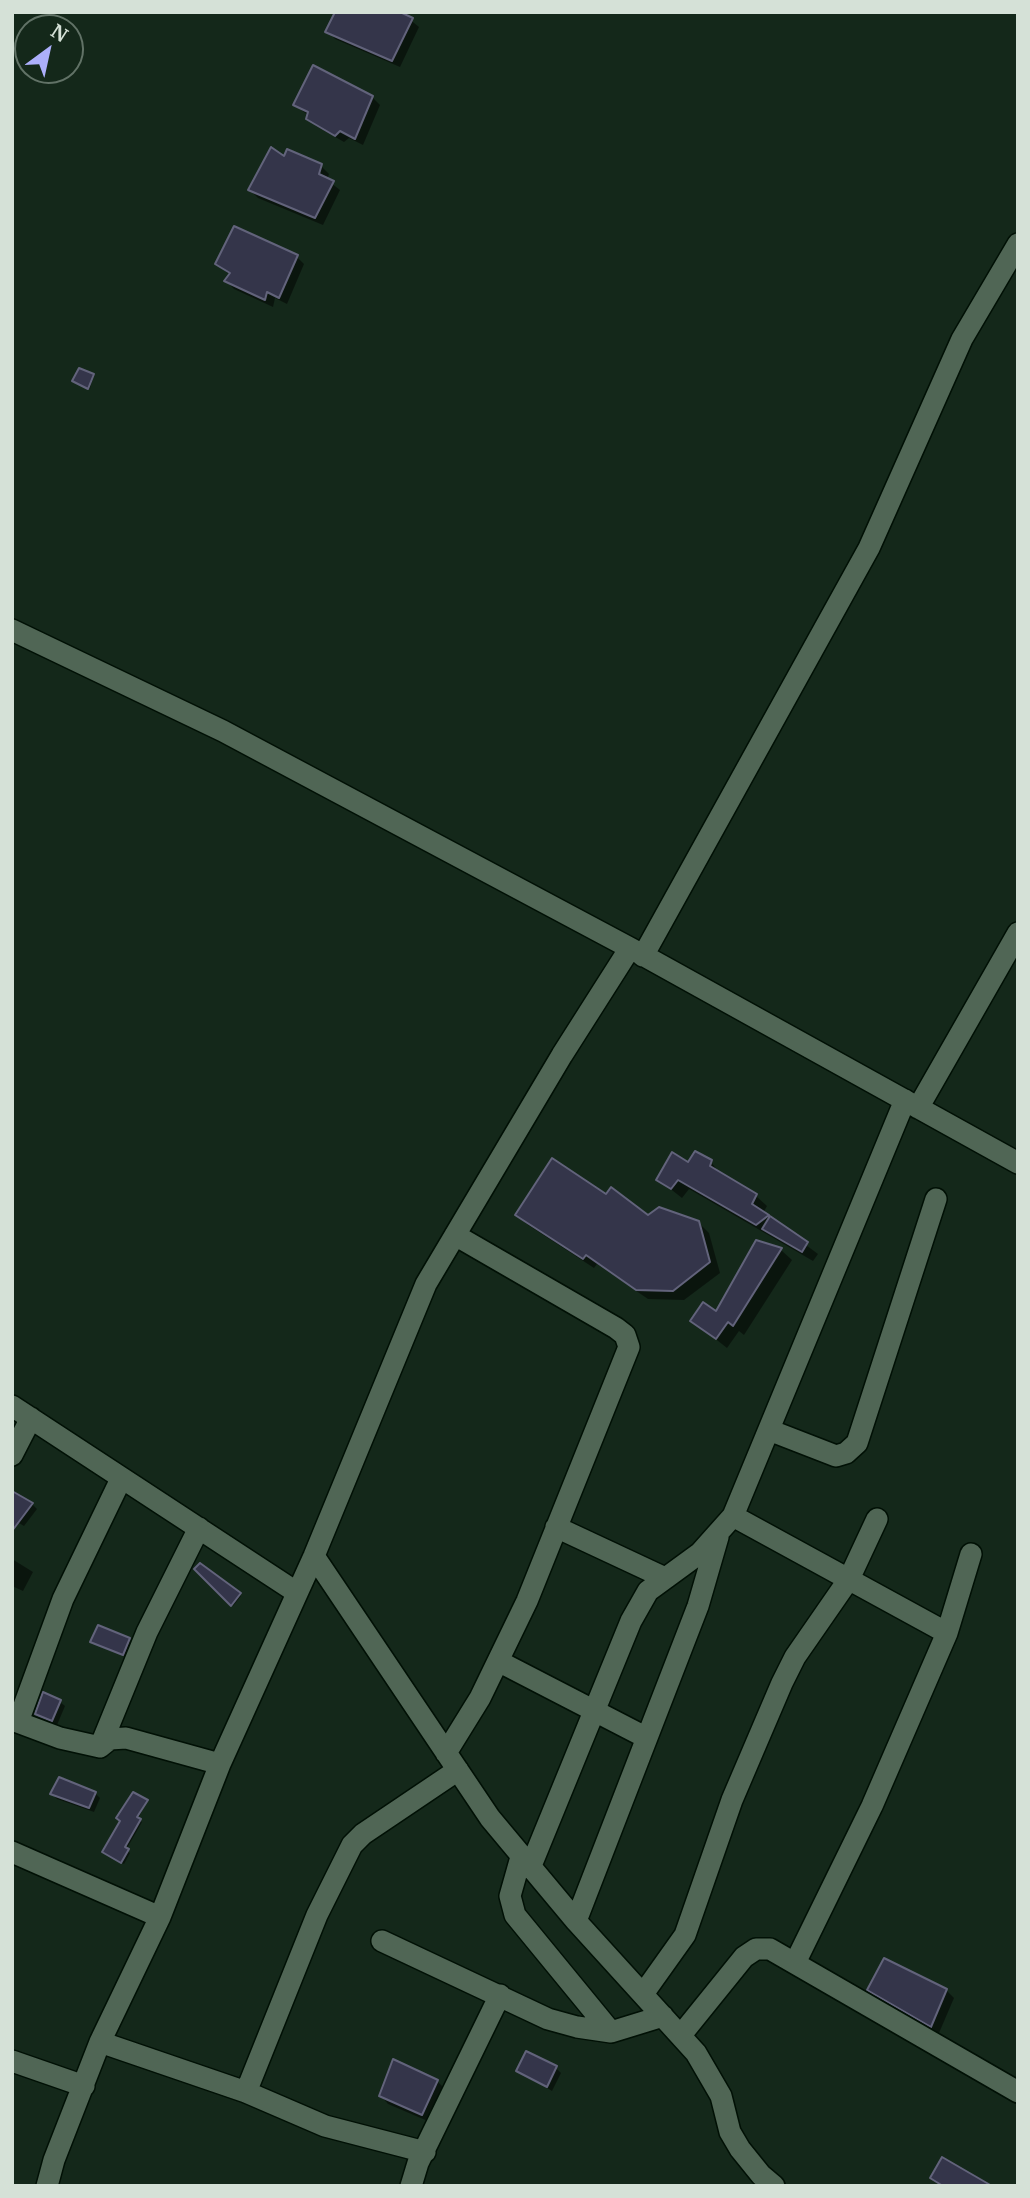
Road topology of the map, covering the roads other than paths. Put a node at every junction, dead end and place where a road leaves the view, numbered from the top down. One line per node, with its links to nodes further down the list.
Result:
1 (1018, 244): 4 (street)
2 (12, 630): 4 (street)
3 (1018, 933): 5 (street)
4 (637, 952): 5 (street); 8 (street)
5 (912, 1104): 6 (street); 11 (street)
6 (1018, 1163)
7 (936, 1199): 11 (street)
8 (455, 1235): 16 (street); 20 (street)
9 (12, 1406): 10 (street)
10 (31, 1418): 12 (street); 13 (street)
11 (769, 1430): 14 (street)
12 (12, 1455)
13 (121, 1479): 17 (street); 27 (street)
14 (733, 1516): 18 (street); 22 (street)
15 (877, 1519): 22 (street)
16 (556, 1527): 21 (street); 25 (street)
17 (199, 1528): 23 (street); 29 (street)
18 (718, 1535): 21 (street); 28 (street)
19 (971, 1554): 24 (street)
20 (314, 1556): 23 (street); 30 (street)
21 (663, 1577): 26 (street)
22 (849, 1579): 24 (street); 38 (street)
23 (296, 1592): 31 (street)
24 (947, 1633): 37 (street)
25 (498, 1661): 26 (street); 30 (street)
26 (594, 1712): 28 (street); 33 (street)
27 (15, 1721): 29 (street)
28 (647, 1738): 35 (street)
29 (100, 1747): 31 (street)
30 (452, 1762): 33 (street); 47 (street)
31 (220, 1764): 34 (street)
32 (12, 1852): 34 (street)
33 (525, 1862): 35 (street); 41 (street)
34 (160, 1917): 43 (street)
35 (576, 1921): 38 (street)
36 (382, 1941): 39 (street)
37 (795, 1963): 42 (street); 46 (street)
38 (643, 1994): 40 (street)
39 (500, 1995): 41 (street); 48 (street)
40 (663, 2016): 41 (street); 42 (street)
41 (611, 2032)
42 (681, 2035): 51 (street)
43 (100, 2042): 45 (street); 47 (street)
44 (12, 2061): 45 (street)
45 (84, 2086): 49 (street)
46 (1017, 2088)
47 (246, 2092): 48 (street)
48 (425, 2152): 50 (street)
49 (47, 2186)
50 (411, 2186)
51 (774, 2186)

